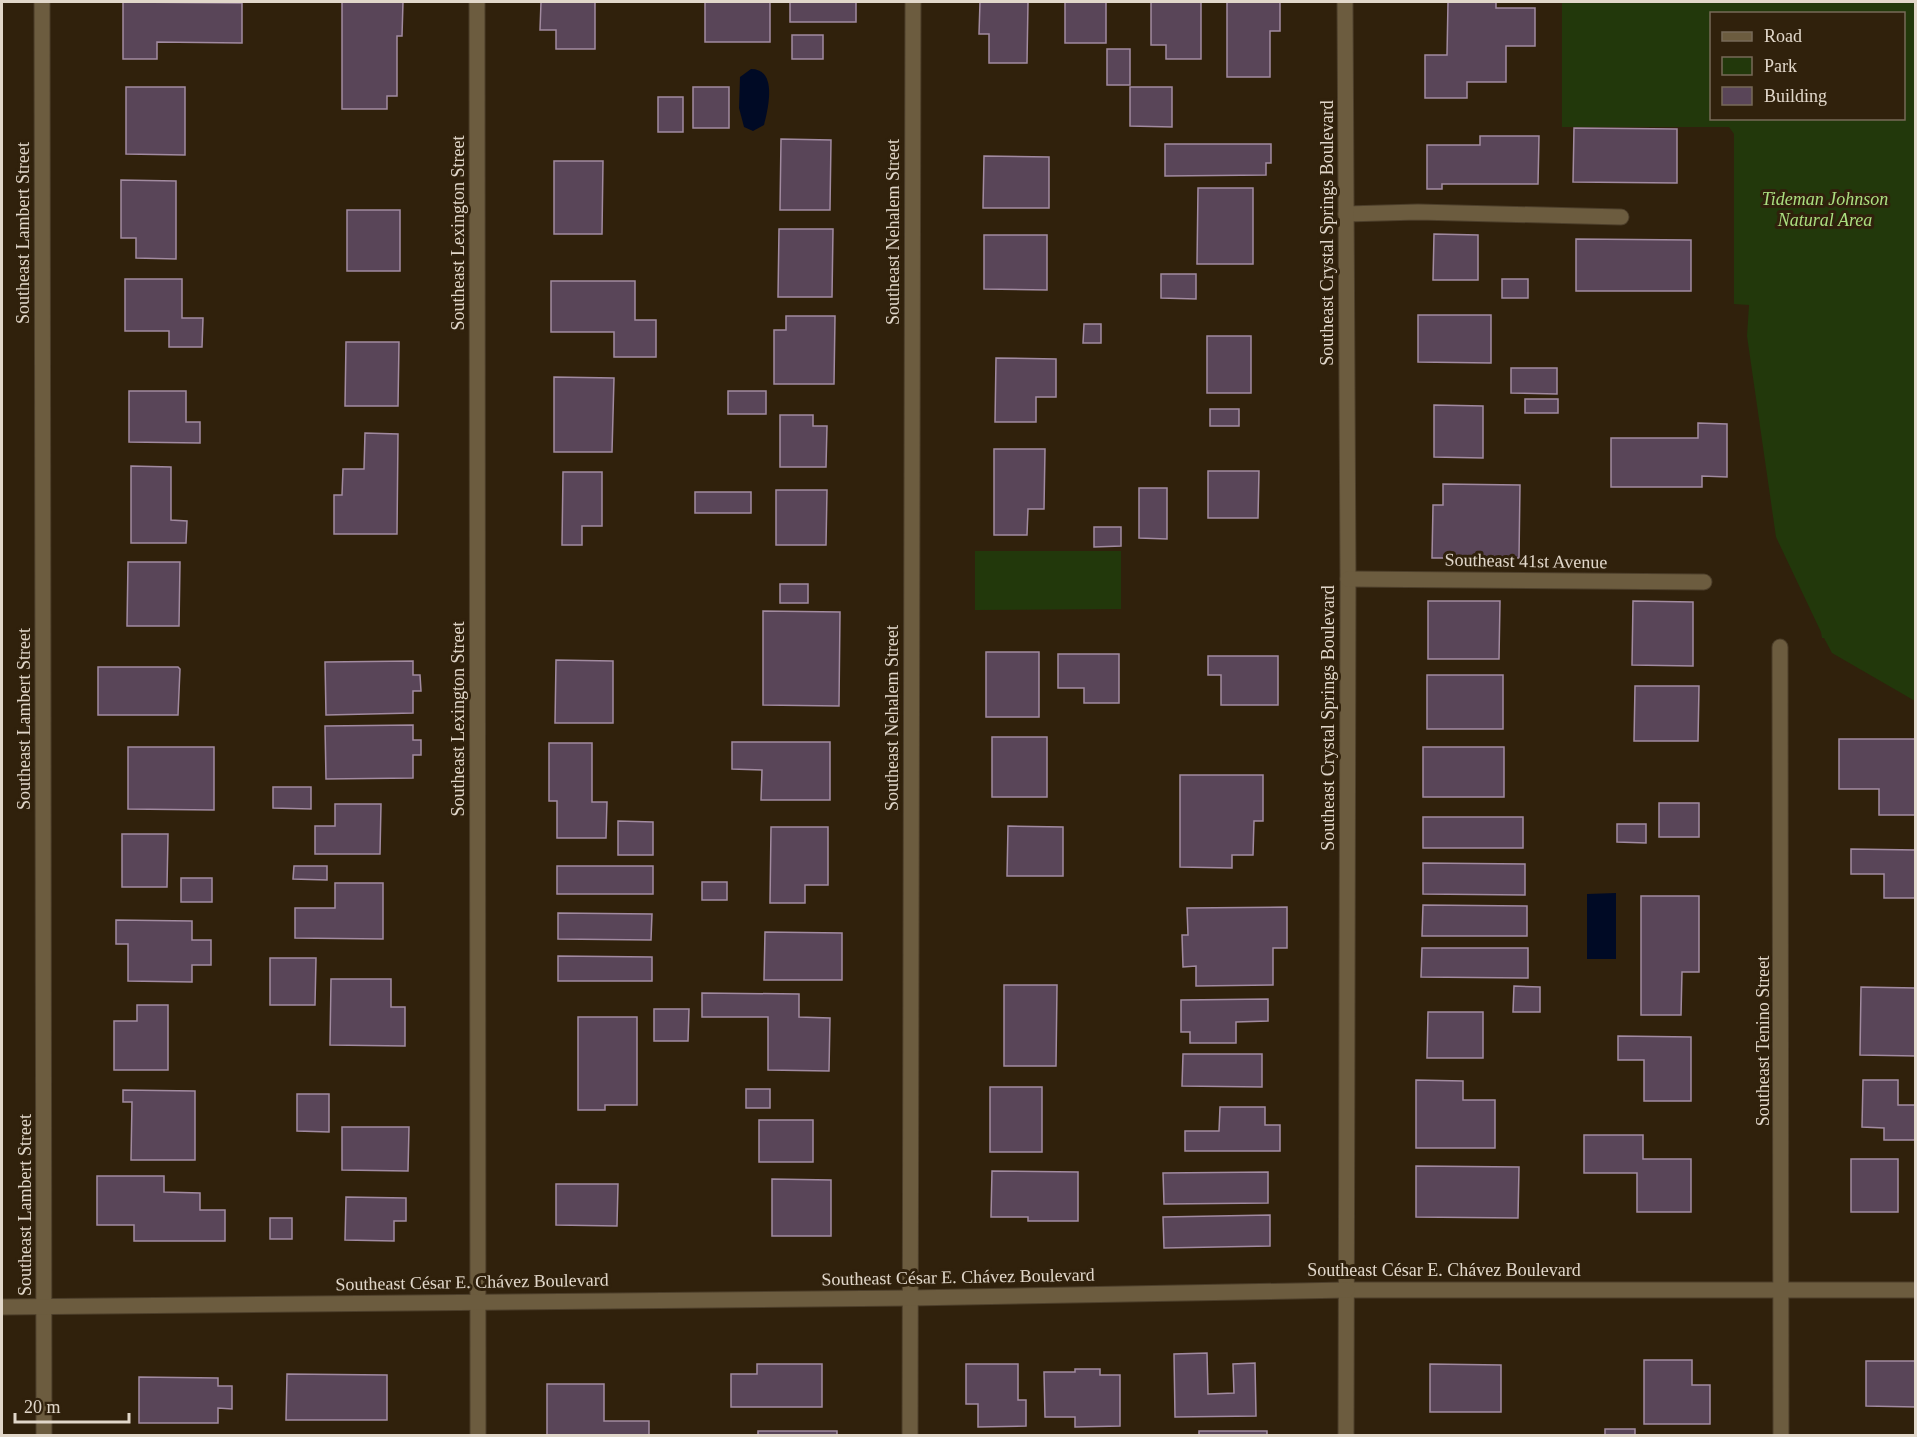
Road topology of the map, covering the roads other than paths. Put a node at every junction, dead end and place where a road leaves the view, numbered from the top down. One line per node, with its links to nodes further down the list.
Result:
1 (42, 2): 15 (street, Southeast Lambert Street)
2 (477, 2): 14 (street, Southeast Lexington Street)
3 (913, 2): 13 (street, Southeast Nehalem Street)
4 (1345, 2): 5 (street, Southeast Crystal Springs Boulevard)
5 (1346, 214): 6 (street); 7 (street, Southeast Crystal Springs Boulevard)
6 (1621, 217)
7 (1348, 579): 8 (street, Southeast 41st Avenue); 10 (street, Southeast Crystal Springs Boulevard)
8 (1704, 582)
9 (1780, 647): 11 (street, Southeast Tenino Street)
10 (1347, 1290): 11 (street, Southeast César E. Chávez Boulevard); 13 (street, Southeast César E. Chávez Boulevard); 20 (street, Southeast Crystal Springs Boulevard)
11 (1782, 1290): 12 (street, Southeast César E. Chávez Boulevard); 21 (street, Southeast Tenino Street)
12 (1916, 1290)
13 (911, 1298): 14 (street, Southeast César E. Chávez Boulevard); 19 (street, Southeast Nehalem Street)
14 (478, 1301): 15 (street, Southeast César E. Chávez Boulevard); 18 (street, Southeast Lexington Street)
15 (44, 1306): 16 (street, Southeast César E. Chávez Boulevard); 17 (street, Southeast Lambert Street)
16 (2, 1307)
17 (44, 1436)
18 (478, 1436)
19 (910, 1436)
20 (1346, 1436)
21 (1781, 1436)

